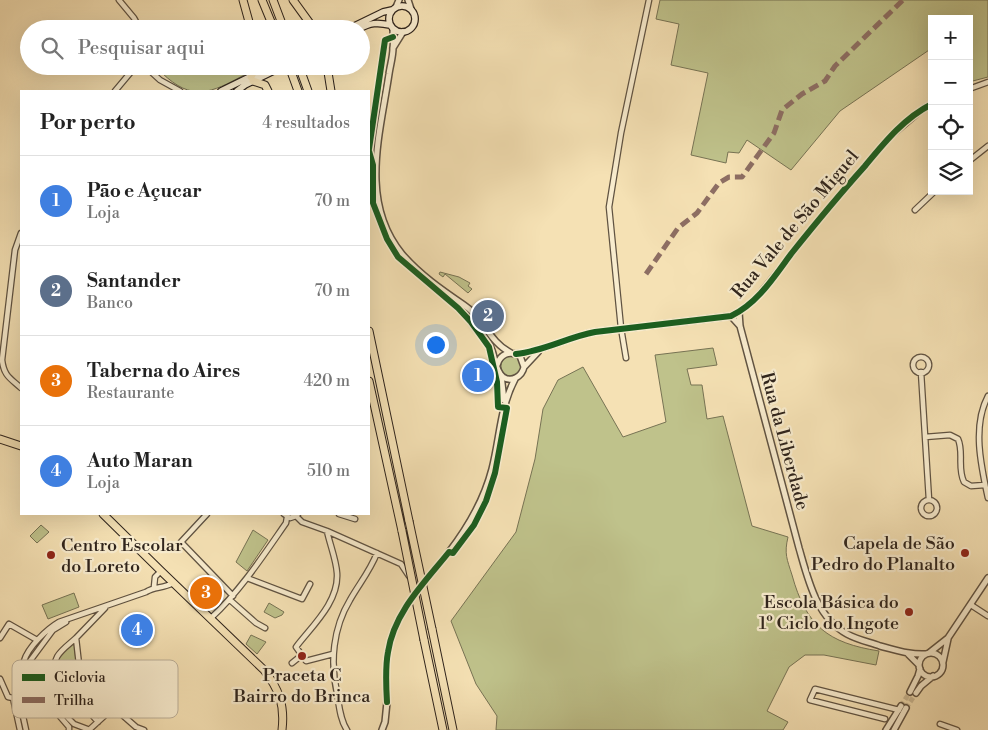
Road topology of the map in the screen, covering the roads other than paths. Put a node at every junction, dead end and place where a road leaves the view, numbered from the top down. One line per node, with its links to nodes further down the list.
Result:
1 (119, 0): 11 (street)
2 (243, 0): 12 (main road)
3 (262, 0): 13 (main road)
4 (273, 0): 14 (main road)
5 (294, 0): 15 (main road)
6 (399, 0): 9 (street)
7 (408, 0): 10 (street)
8 (649, 0): 51 (street)
9 (394, 8): 10 (main road); 16 (main road); 18 (main road)
10 (411, 9): 19 (main road)
11 (135, 20)
12 (249, 20)
13 (270, 20)
14 (281, 20)
15 (308, 20)
16 (367, 20)
17 (370, 23): 18 (main road)
18 (391, 27): 19 (main road); 20 (street)
19 (403, 32): 20 (street)
20 (393, 48): 47 (street)
21 (128, 75): 31 (street)
22 (155, 75): 32 (street)
23 (253, 75): 28 (main road)
24 (259, 75): 28 (main road)
25 (292, 75): 36 (main road)
26 (303, 75): 37 (main road)
27 (328, 75): 38 (main road)
28 (252, 79): 33 (main road); 34 (main road); 35 (main road)
29 (988, 82): 30 (street)
30 (973, 88)
31 (115, 90)
32 (178, 90)
33 (224, 90)
34 (238, 90)
35 (267, 90)
36 (298, 90)
37 (308, 90)
38 (331, 90)
39 (930, 105): 48 (street, Rua Vale de São Miguel)
40 (988, 146): 41 (street)
41 (973, 158)
42 (931, 195): 43 (street)
43 (916, 210)
44 (20, 236): 45 (street)
45 (15, 250): 46 (street); 62 (street)
46 (20, 252)
47 (455, 300): 54 (street); 56 (street)
48 (739, 312): 49 (street, Rua Vale de São Miguel); 50 (street, Rua da Liberdade)
49 (731, 316): 50 (street, Rua da Liberdade); 51 (street, Rua Vale de São Miguel)
50 (740, 326): 99 (street, Rua da Liberdade)
51 (621, 328): 53 (street, Rua Vale de São Miguel); 55 (street)
52 (370, 336): 129 (main road, bridge)
53 (538, 351): 54 (street, Rua Vale de São Miguel); 57 (street, Rua Vale de São Miguel)
54 (514, 353): 56 (street); 57 (street)
55 (626, 358)
56 (497, 365): 59 (street)
57 (524, 367): 60 (street)
58 (921, 372): 65 (street)
59 (501, 375): 60 (street); 64 (street)
60 (515, 379): 64 (street)
61 (370, 386): 128 (main road, bridge)
62 (20, 387)
63 (988, 396): 68 (street)
64 (504, 402): 78 (street)
65 (925, 437): 68 (street); 70 (street)
66 (0, 439): 67 (main road)
67 (20, 446)
68 (985, 485): 69 (street)
69 (988, 498)
70 (929, 500)
71 (104, 515): 80 (main road)
72 (206, 515): 87 (street)
73 (286, 515): 74 (street); 81 (street)
74 (297, 515): 77 (street)
75 (342, 515): 76 (street)
76 (355, 519)
77 (327, 531): 79 (street); 101 (street)
78 (449, 552): 86 (street)
79 (377, 553): 86 (street); 98 (street)
80 (161, 571): 83 (main road); 85 (street)
81 (247, 578): 84 (street); 87 (street)
82 (988, 578): 88 (street)
83 (173, 583): 85 (street); 91 (main road)
84 (310, 584)
85 (154, 587): 89 (street)
86 (419, 589): 112 (street)
87 (231, 598): 91 (street); 93 (street)
88 (970, 604): 90 (street); 96 (street)
89 (106, 607): 92 (street); 95 (street)
90 (988, 616)
91 (211, 618): 125 (main road)
92 (70, 620): 97 (street); 103 (street)
93 (265, 628)
94 (0, 638): 97 (street)
95 (76, 638): 104 (street); 105 (street)
96 (948, 638): 100 (street); 107 (street)
97 (37, 640): 102 (street)
98 (333, 654): 101 (street); 126 (street)
99 (908, 654): 100 (street, Rua da Liberdade); 108 (street, Rua da Liberdade)
100 (927, 654): 107 (street); 108 (street)
101 (302, 655): 106 (street)
102 (24, 660)
103 (31, 660)
104 (56, 660)
105 (79, 660)
106 (292, 663)
107 (942, 663): 109 (street)
108 (919, 666): 109 (street); 109 (street)
109 (933, 676)
110 (0, 679): 111 (street)
111 (12, 698)
112 (387, 702): 127 (street)
113 (902, 708): 119 (street); 130 (street); 131 (street)
114 (61, 718): 122 (street)
115 (69, 718): 123 (street)
116 (95, 718): 120 (street)
117 (102, 718): 120 (street)
118 (125, 718): 124 (street)
119 (885, 719)
120 (98, 722): 123 (street)
121 (940, 724): 132 (street)
122 (69, 730)
123 (89, 730)
124 (144, 730)
125 (282, 730)
126 (348, 730)
127 (382, 730)
128 (443, 730)
129 (453, 730)
130 (886, 730)
131 (894, 730)
132 (958, 730)

